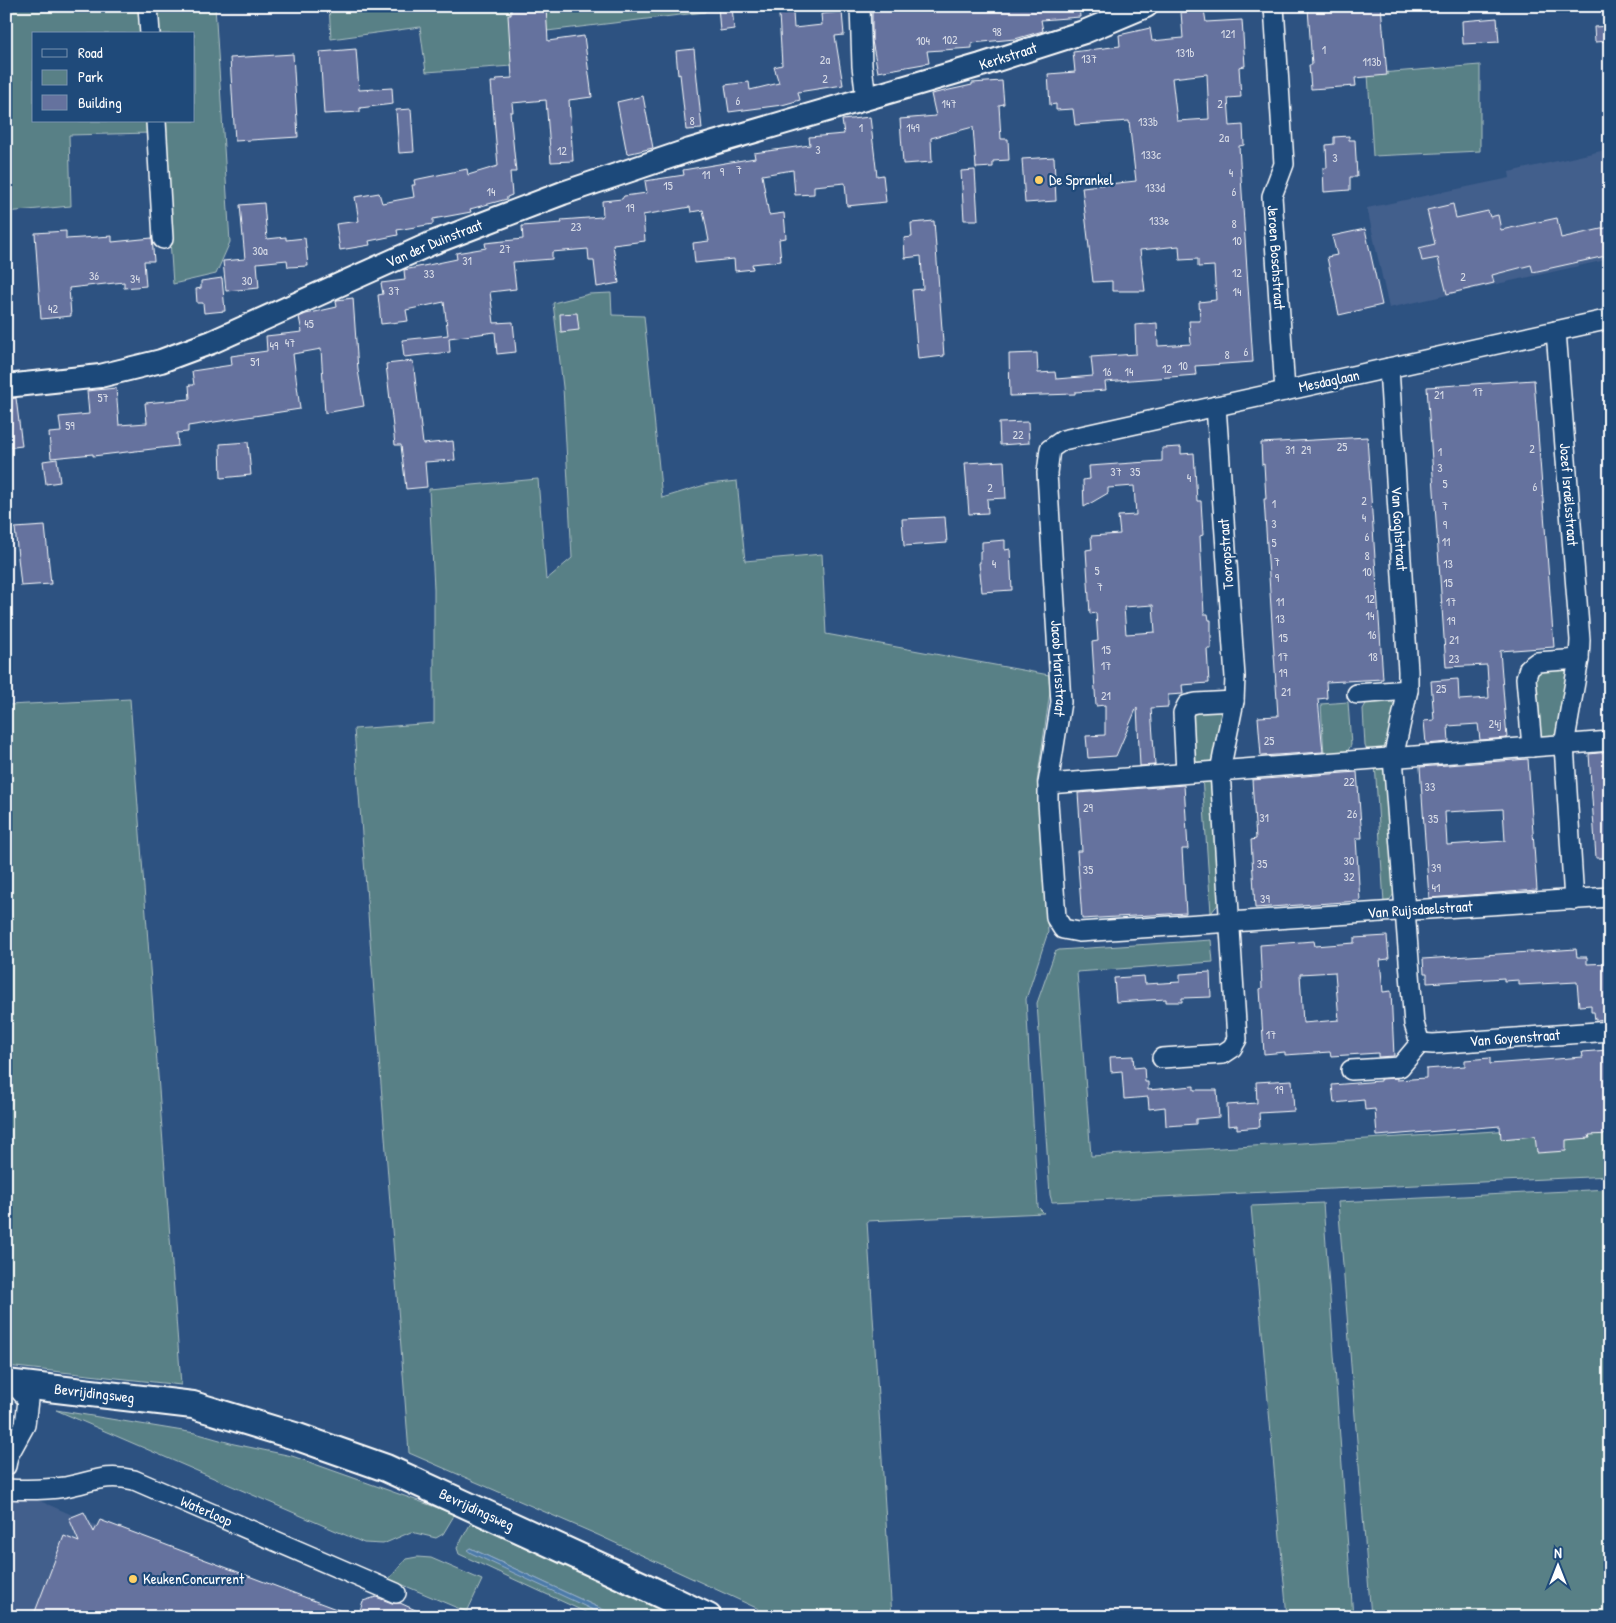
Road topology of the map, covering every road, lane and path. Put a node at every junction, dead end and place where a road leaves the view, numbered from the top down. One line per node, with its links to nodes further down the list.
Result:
1 (148, 6): 5 (street)
2 (860, 6): 6 (street)
3 (1146, 6): 6 (street, Kerkstraat)
4 (1274, 6): 13 (street, Jeroen Boschstraat)
5 (150, 32)
6 (866, 99): 12 (street, Van der Duinstraat)
7 (156, 122): 8 (street)
8 (164, 239)
9 (1610, 319): 10 (street, Mesdaglaan)
10 (1556, 331): 11 (street, Mesdaglaan); 16 (street, Jozef Israëlsstraat)
11 (1389, 368): 13 (street, Mesdaglaan); 17 (street, Van Goghstraat)
12 (6, 386)
13 (1284, 391): 14 (street, Mesdaglaan)
14 (1216, 406): 15 (street, Mesdaglaan); 19 (street, Tooropstraat)
15 (1050, 449): 26 (street, Jacob Marisstraat)
16 (1579, 659): 21 (street, Jozef Israëlsstraat); 22 (street)
17 (1408, 690): 18 (street); 23 (street, Van Goghstraat)
18 (1357, 694)
19 (1234, 701): 24 (street, Tooropstraat); 25 (street)
20 (1610, 741): 21 (street)
21 (1564, 745): 22 (street); 28 (street, Jozef Israëlsstraat)
22 (1532, 747): 23 (street)
23 (1393, 758): 24 (street); 29 (street, Van Goghstraat)
24 (1220, 771): 25 (street); 31 (street, Tooropstraat)
25 (1186, 773): 26 (street)
26 (1048, 784): 30 (street, Jacob Marisstraat)
27 (1610, 897): 28 (street, Van Ruijsdaelstraat)
28 (1574, 900): 29 (street, Van Ruijsdaelstraat)
29 (1404, 911): 31 (street, Van Ruijsdaelstraat); 33 (street)
30 (1056, 918): 31 (street, Van Ruijsdaelstraat)
31 (1230, 922): 34 (street)
32 (1610, 1031): 33 (street, Van Goyenstraat)
33 (1420, 1043): 35 (street)
34 (1162, 1058)
35 (1351, 1070)
36 (12, 1391): 37 (street); 40 (main road, Bevrijdingsweg)
37 (7, 1458)
38 (6, 1489): 39 (street, Waterloop)
39 (396, 1593)
40 (708, 1617)

